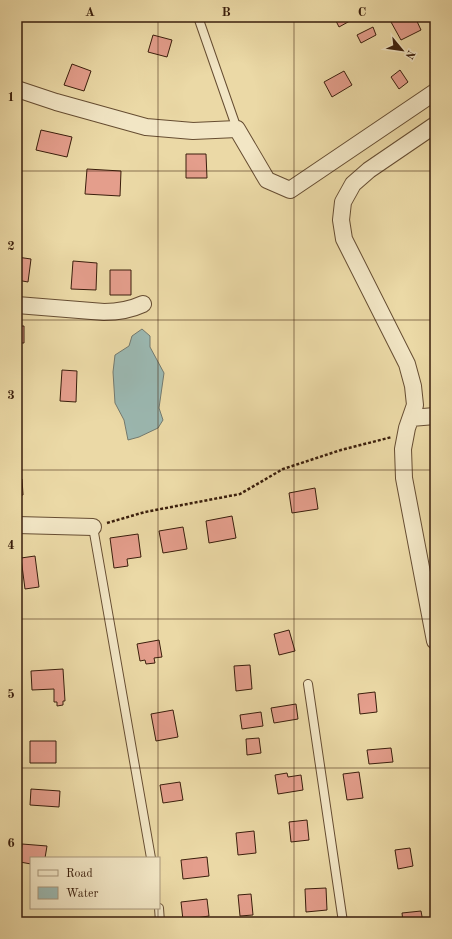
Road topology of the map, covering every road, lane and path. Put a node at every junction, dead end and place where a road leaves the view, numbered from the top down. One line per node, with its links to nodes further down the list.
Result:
1 (198, 17): 5 (lane)
2 (17, 89): 5 (street)
3 (435, 92): 5 (street)
4 (435, 125): 9 (street)
5 (237, 129)
6 (143, 304): 7 (street)
7 (17, 305)
8 (435, 416): 9 (street)
9 (409, 423): 11 (path); 12 (street)
10 (17, 525): 11 (street)
11 (93, 527): 14 (lane)
12 (435, 641)
13 (308, 684): 17 (lane)
14 (151, 857)
15 (159, 909): 16 (lane)
16 (160, 922)
17 (343, 922)

